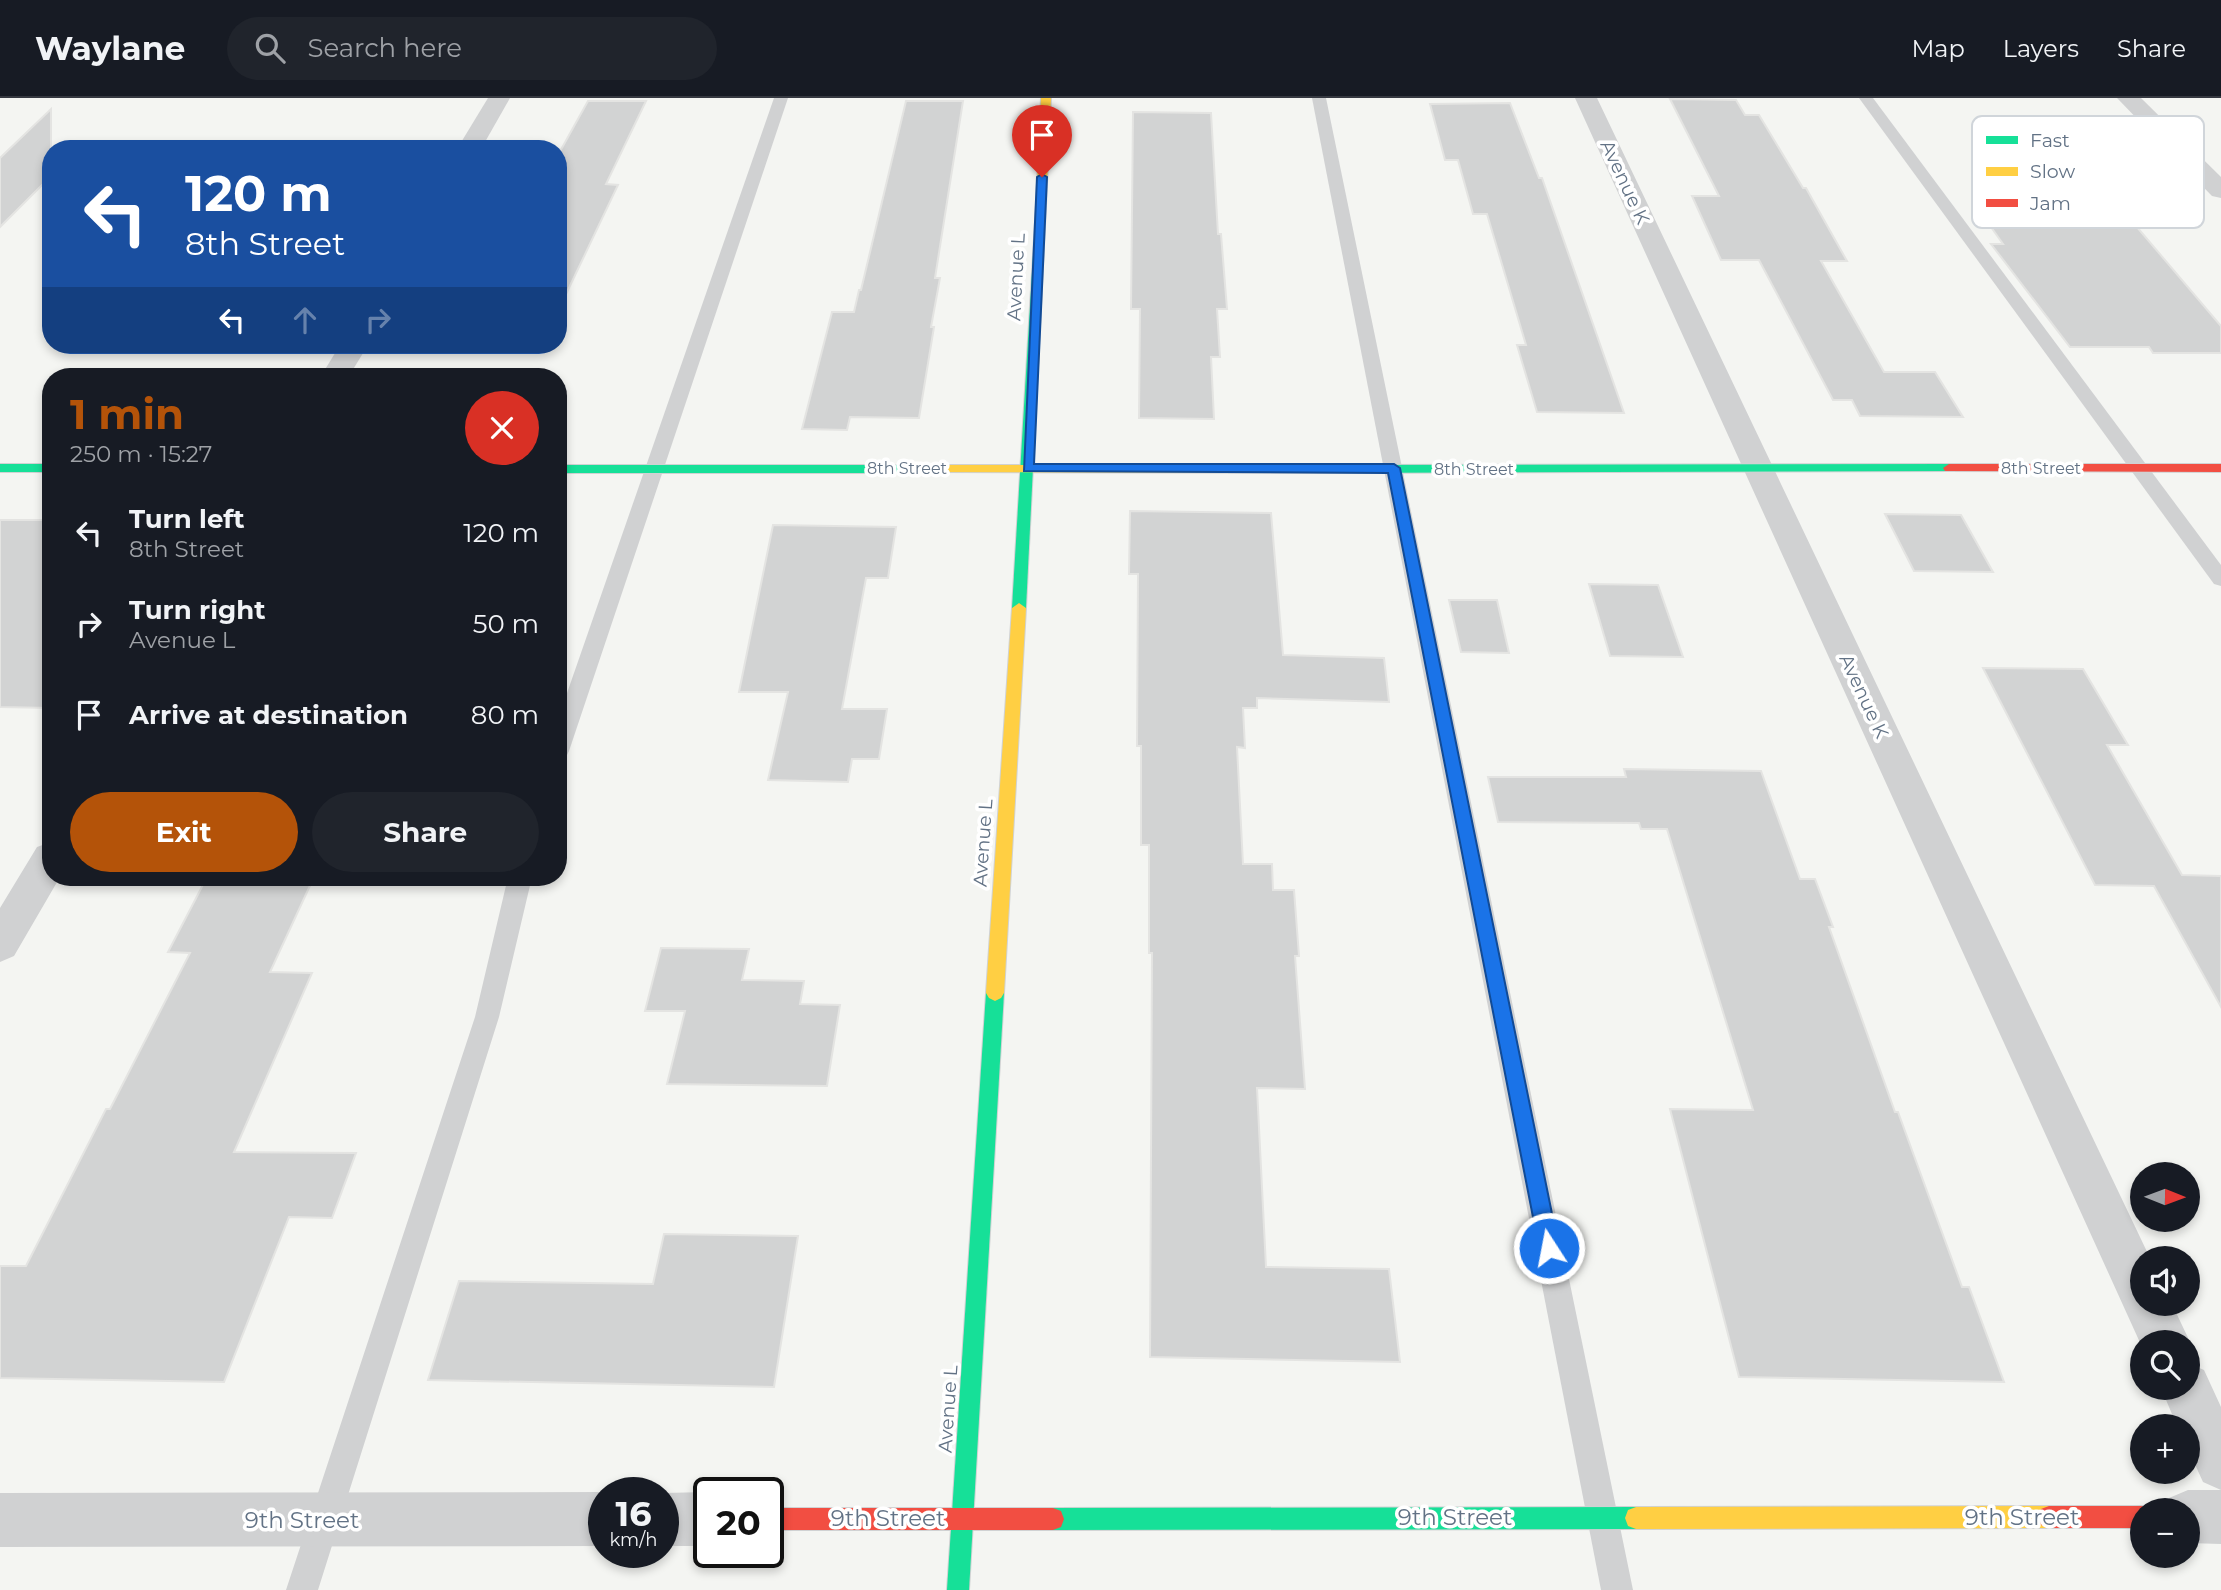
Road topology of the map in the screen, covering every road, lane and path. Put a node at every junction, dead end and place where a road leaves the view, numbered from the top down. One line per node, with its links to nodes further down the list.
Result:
1 (499, 98): 9 (street)
2 (781, 98): 14 (lane)
3 (1046, 98): 15 (street, Avenue L)
4 (1319, 98): 16 (lane)
5 (1586, 98): 20 (street, Avenue K)
6 (1866, 98): 17 (lane)
7 (2129, 98): 8 (street)
8 (2147, 116)
9 (474, 140)
10 (2204, 174): 11 (street)
11 (2221, 191)
12 (0, 468): 13 (street)
13 (42, 468)
14 (654, 468): 15 (street, 8th Street); 19 (street, 8th Street); 22 (lane)
15 (1028, 468): 16 (street, 8th Street); 33 (street, Avenue L)
16 (1394, 468): 20 (street, 8th Street); 29 (lane)
17 (2139, 468): 18 (street, 8th Street); 20 (street, 8th Street); 21 (lane)
18 (2221, 468)
19 (567, 469)
20 (1759, 469): 26 (street, Avenue K)
21 (2221, 579)
22 (567, 724)
23 (42, 873): 25 (street)
24 (518, 886): 37 (lane)
25 (0, 944)
26 (2130, 1268)
27 (2192, 1400): 28 (street)
28 (2221, 1464)
29 (1603, 1517): 30 (street, 9th Street); 33 (street, 9th Street); 40 (lane)
30 (2130, 1517)
31 (2200, 1517): 32 (street)
32 (2221, 1517)
33 (962, 1518): 35 (street, 9th Street); 39 (street, Avenue L)
34 (588, 1519): 37 (street, 9th Street)
35 (784, 1519)
36 (0, 1520): 37 (street, 9th Street)
37 (325, 1520): 38 (lane)
38 (302, 1590)
39 (958, 1590)
40 (1617, 1590)

